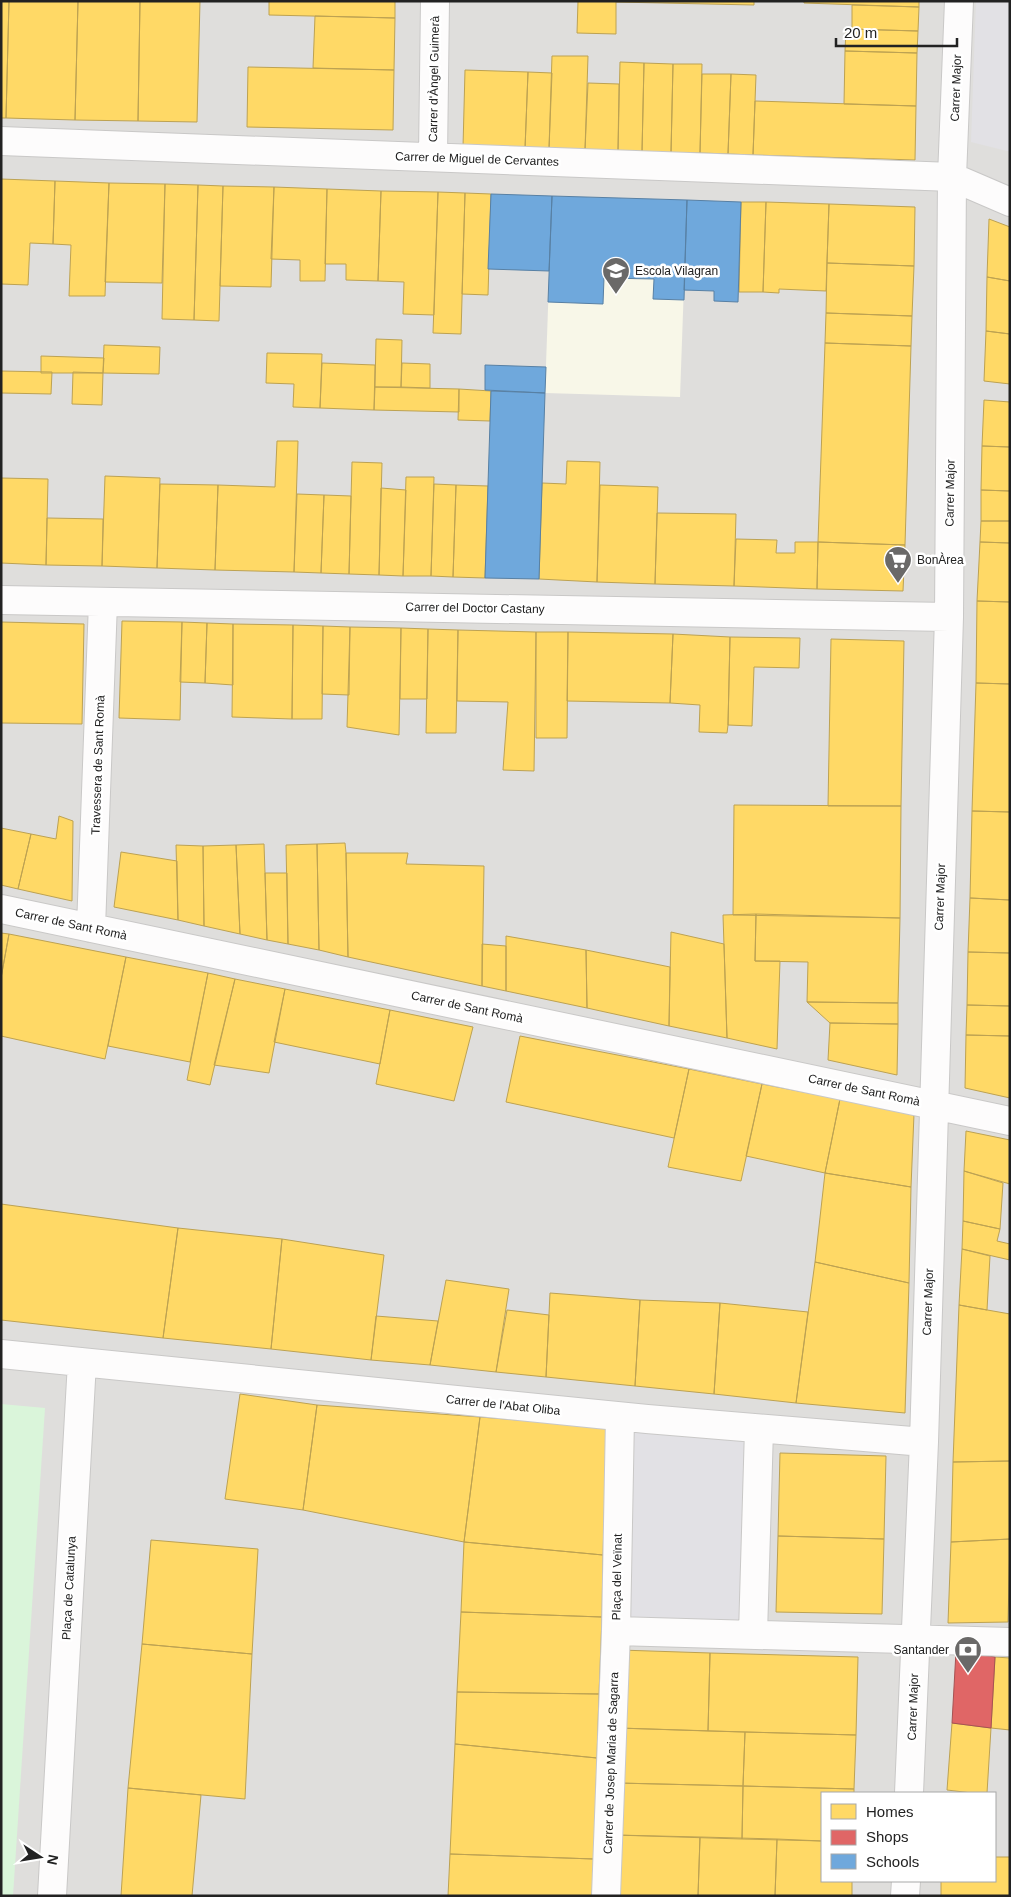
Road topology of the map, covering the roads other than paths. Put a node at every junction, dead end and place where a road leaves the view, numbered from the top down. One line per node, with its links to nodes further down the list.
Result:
1 (435, 1): 4 (street, Carrer d'Àngel Guimerà)
2 (959, 1): 5 (street, Carrer Major)
3 (1, 141): 4 (street, Carrer de Miguel de Cervantes)
4 (433, 157): 5 (street, Carrer de Miguel de Cervantes)
5 (952, 177): 6 (street); 9 (street, Carrer Major)
6 (1010, 202)
7 (1, 600): 8 (street, Carrer del Doctor Castany)
8 (104, 602): 9 (street, Carrer del Doctor Castany); 11 (street, Travessera de Sant Romà)
9 (949, 617): 12 (street, Carrer Major)
10 (1, 909): 11 (street, Carrer de Sant Romà)
11 (91, 928): 12 (street, Carrer de Sant Romà)
12 (934, 1105): 13 (street, Carrer de Sant Romà); 18 (street, Carrer Major)
13 (1010, 1121)
14 (1, 1354): 15 (street)
15 (82, 1362): 16 (street, Carrer de l'Abat Oliba); 25 (street, Plaça de Catalunya)
16 (620, 1417): 17 (street, Carrer de l'Abat Oliba); 19 (street, Plaça del Veïnat)
17 (759, 1429): 18 (street, Carrer de l'Abat Oliba); 20 (street)
18 (924, 1442): 21 (street, Carrer Major)
19 (616, 1631): 20 (street, Plaça del Veïnat); 26 (street, Carrer de Josep Maria de Sagarra)
20 (753, 1634): 21 (street, Plaça del Veïnat)
21 (915, 1639): 22 (street, Plaça del Veïnat); 23 (street, Carrer Major)
22 (1010, 1642)
23 (909, 1792)
24 (906, 1882): 27 (street)
25 (52, 1896)
26 (606, 1896)
27 (906, 1896)

